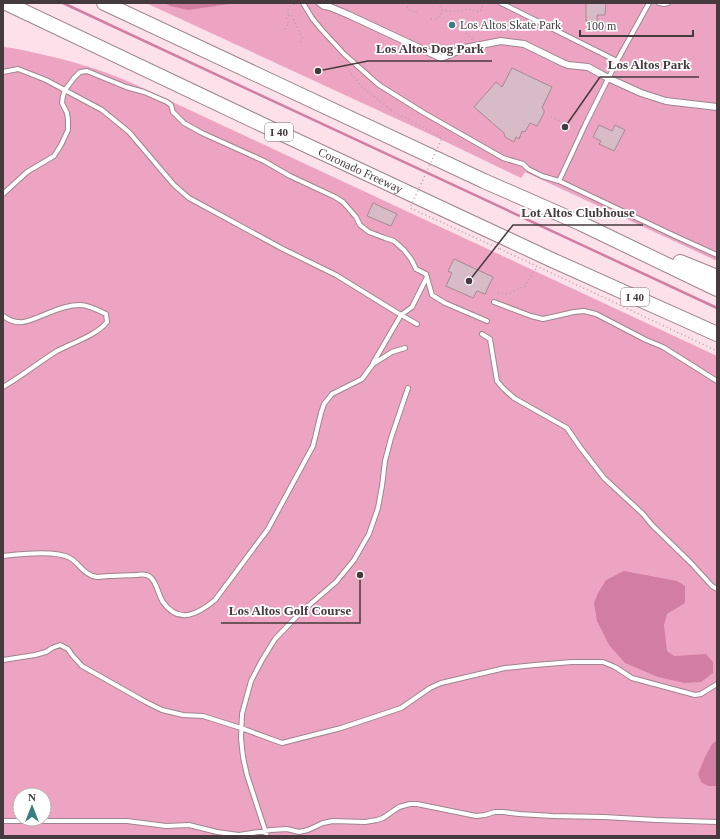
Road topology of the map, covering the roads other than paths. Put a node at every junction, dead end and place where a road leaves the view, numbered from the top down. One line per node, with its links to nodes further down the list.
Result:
1 (6, 3): 18 (highway, Coronado Freeway / I 40)
2 (104, 3): 16 (highway)
3 (303, 3): 14 (lane)
4 (320, 3): 11 (street)
5 (501, 3): 9 (lane)
6 (649, 3): 9 (lane)
7 (659, 3): 8 (lane)
8 (668, 3)
9 (617, 61): 11 (lane)
10 (3, 72): 12 (lane)
11 (608, 78): 13 (street); 14 (lane)
12 (65, 90): 15 (lane); 19 (lane); 24 (lane)
13 (717, 107)
14 (559, 181): 17 (lane)
15 (3, 194)
16 (580, 224): 20 (highway); 21 (highway)
17 (717, 255)
18 (552, 260): 28 (highway, Coronado Freeway / I 40); 29 (highway)
19 (427, 277): 24 (lane); 25 (lane)
20 (717, 277)
21 (717, 289)
22 (494, 302): 32 (lane)
23 (3, 316): 33 (lane)
24 (401, 316): 26 (lane); 31 (lane)
25 (487, 321)
26 (417, 324)
27 (482, 334): 36 (lane)
28 (717, 334)
29 (717, 343)
30 (405, 348): 31 (lane)
31 (373, 364): 35 (lane)
32 (717, 381)
33 (3, 387)
34 (408, 388): 39 (lane)
35 (3, 556)
36 (717, 589)
37 (3, 660): 39 (lane)
38 (717, 684): 39 (lane)
39 (242, 728): 42 (lane)
40 (3, 820): 42 (lane)
41 (717, 822): 42 (lane)
42 (265, 830): 43 (lane)
43 (267, 836)

